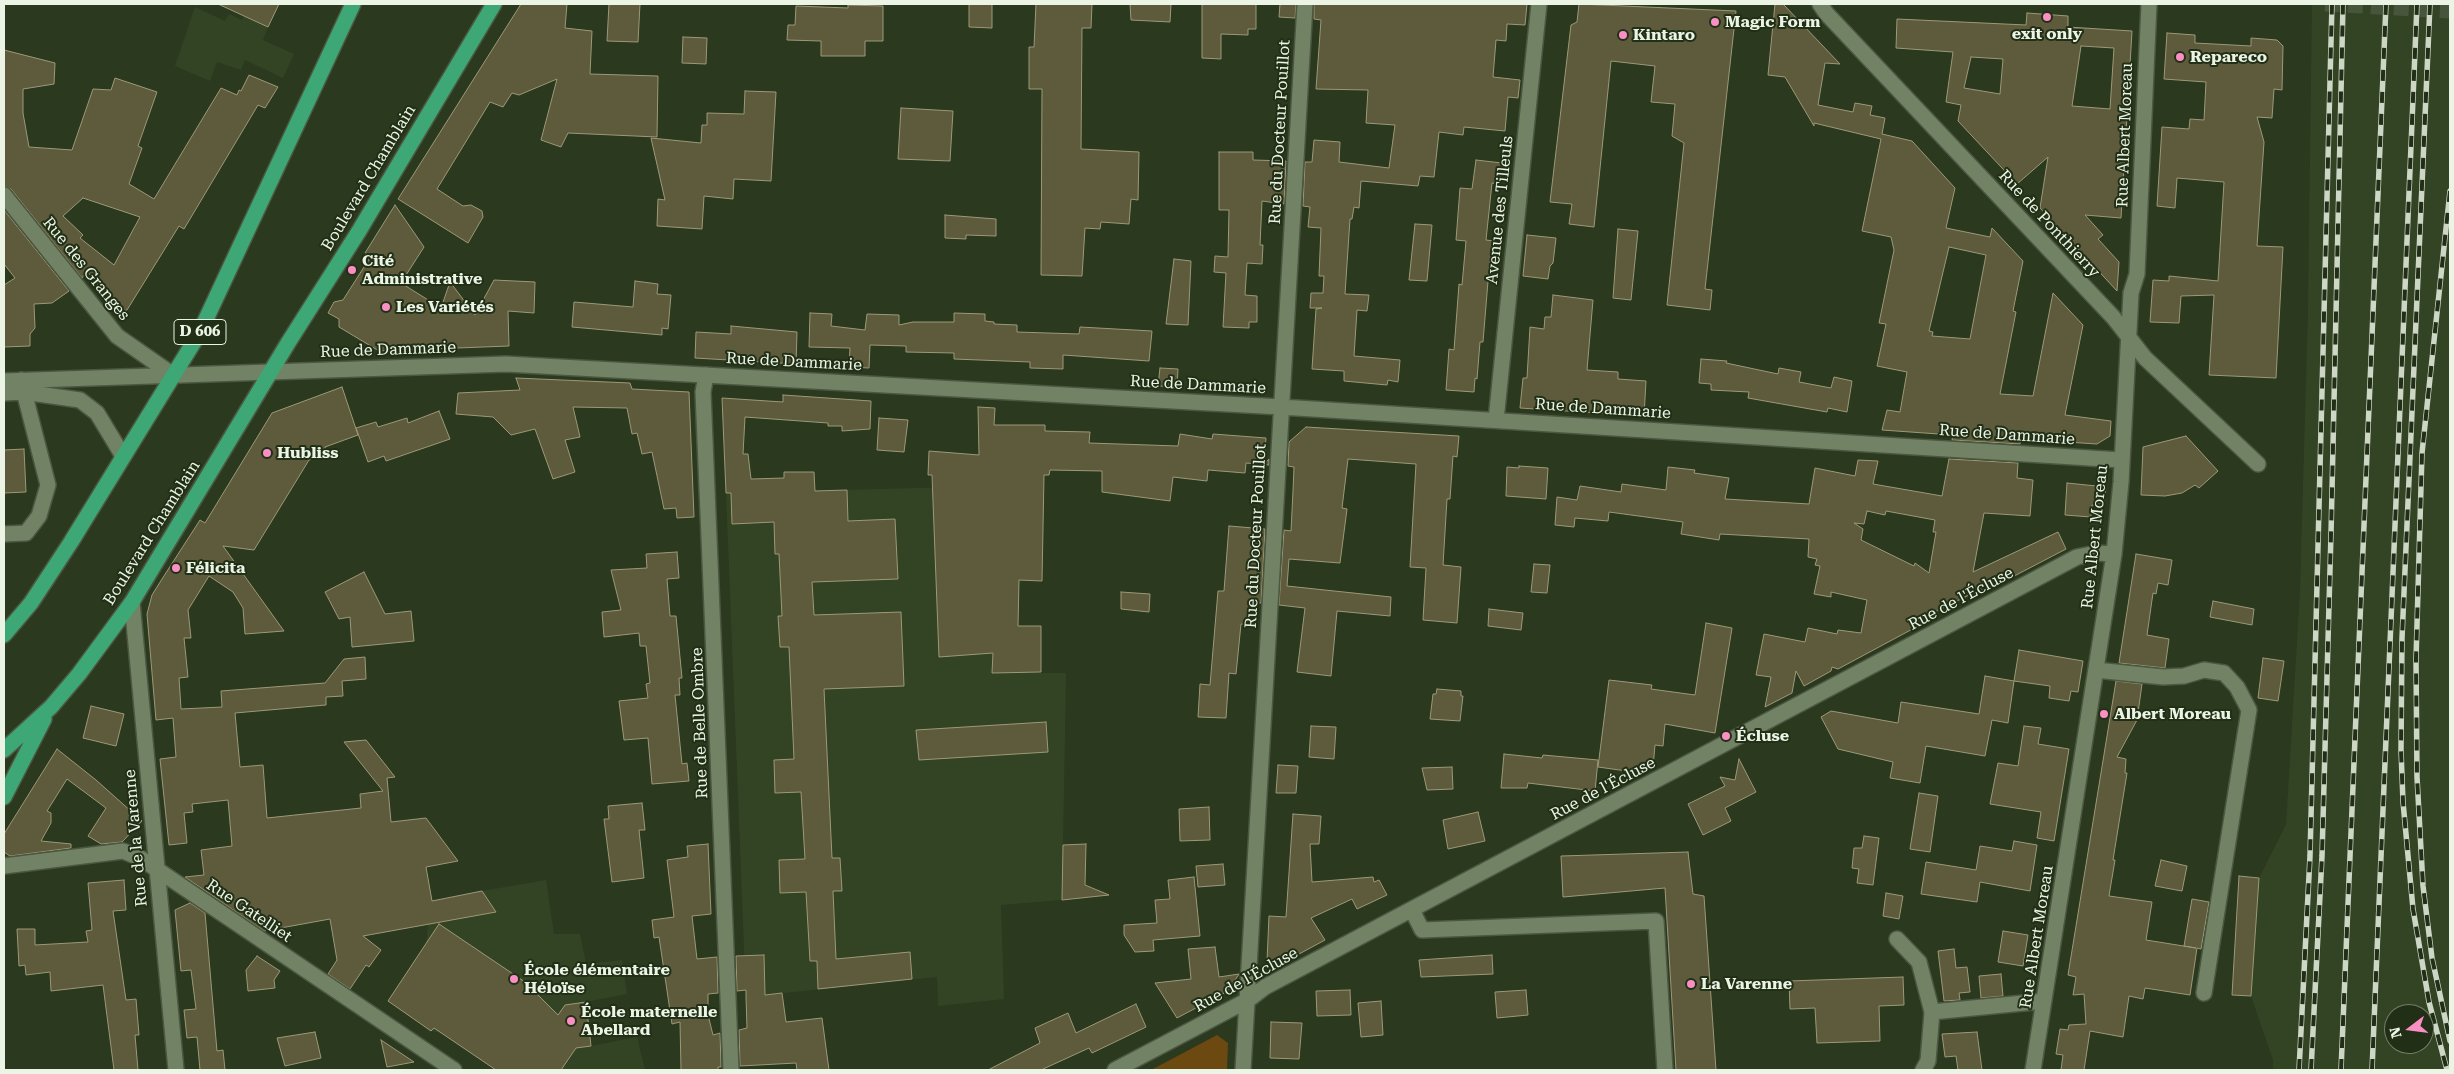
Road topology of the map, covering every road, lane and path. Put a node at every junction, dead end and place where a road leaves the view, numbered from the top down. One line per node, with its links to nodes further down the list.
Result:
1 (352, 4): 12 (main road, D 606)
2 (484, 4): 8 (main road)
3 (494, 4): 8 (main road, Boulevard Chamblain)
4 (1305, 4): 17 (street, Rue du Docteur Pouillot)
5 (1539, 4): 18 (street, Avenue des Tilleuls)
6 (1820, 4): 10 (street, Rue de Ponthierry)
7 (2148, 4): 10 (street, Rue Albert Moreau)
8 (478, 28): 11 (main road, Boulevard Chamblain)
9 (4, 195): 12 (street, Rue des Granges)
10 (2128, 337): 20 (street, Rue Albert Moreau); 21 (street, Rue de Ponthierry)
11 (272, 370): 12 (street); 13 (street, Rue de Dammarie); 24 (main road, Boulevard Chamblain)
12 (173, 375): 15 (street); 19 (main road, D 606)
13 (706, 375): 17 (street, Rue de Dammarie); 40 (street, Rue de Belle Ombre)
14 (4, 381): 15 (street)
15 (22, 386): 16 (street); 19 (street); 22 (street)
16 (4, 393)
17 (1281, 406): 18 (street, Rue de Dammarie); 35 (street, Rue du Docteur Pouillot)
18 (1496, 420): 20 (street, Rue de Dammarie)
19 (123, 456): 25 (main road, D 606)
20 (2121, 460): 23 (street, Rue Albert Moreau)
21 (2258, 464)
22 (4, 534)
23 (2114, 554): 26 (street, Rue Albert Moreau); 32 (street, Rue de l'Écluse)
24 (132, 602): 27 (main road, Boulevard Chamblain); 31 (street, Rue de la Varenne)
25 (4, 635)
26 (2096, 670): 34 (street); 36 (street, Rue Albert Moreau)
27 (51, 707): 28 (main road); 29 (main road)
28 (4, 750)
29 (4, 797)
30 (4, 866): 31 (street, Rue Gatelliet)
31 (156, 871): 38 (street, Rue de la Varenne); 39 (street, Rue Gatelliet)
32 (1412, 910): 35 (street, Rue de l'Écluse); 43 (street)
33 (1897, 939): 37 (street)
34 (2204, 993)
35 (1248, 1000): 41 (street, Rue de l'Écluse); 42 (street, Rue du Docteur Pouillot)
36 (2044, 1001): 37 (street); 45 (street, Rue Albert Moreau)
37 (1932, 1012): 44 (street)
38 (176, 1070)
39 (454, 1070)
40 (731, 1070)
41 (1115, 1070)
42 (1243, 1070)
43 (1665, 1070)
44 (1923, 1070)
45 (2033, 1070)

